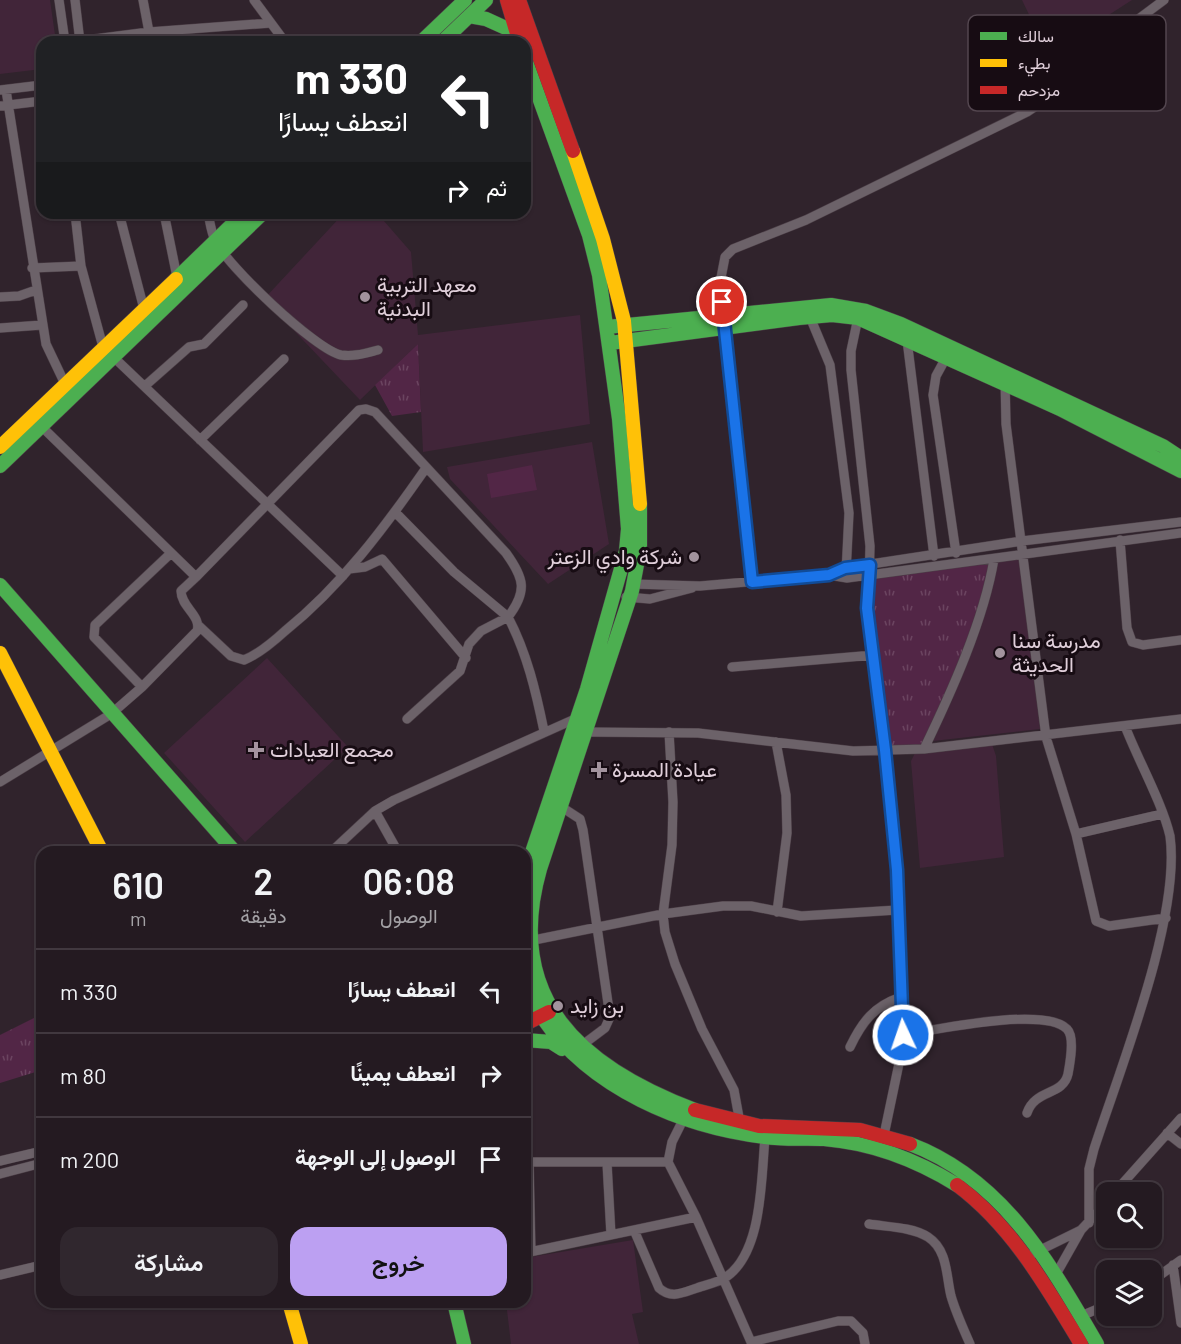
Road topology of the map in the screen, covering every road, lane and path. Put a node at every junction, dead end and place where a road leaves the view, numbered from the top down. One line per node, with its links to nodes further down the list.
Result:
1 (59, 0): 16 (street)
2 (75, 0): 17 (street)
3 (143, 0): 14 (street)
4 (254, 0): 13 (street)
5 (465, 0): 20 (main road)
6 (486, 0): 12 (main road)
7 (507, 0): 15 (main road)
8 (519, 0): 15 (main road)
9 (529, 0): 15 (main road)
10 (1164, 0): 11 (street)
11 (1144, 15)
12 (469, 16): 15 (main road); 21 (main road)
13 (271, 23): 14 (street); 19 (street)
14 (149, 32): 18 (street)
15 (521, 33)
16 (64, 36)
17 (79, 36)
18 (121, 36)
19 (281, 36)
20 (427, 36)
21 (448, 36)
22 (531, 61): 29 (main road)
23 (531, 74): 29 (main road)
24 (36, 86): 25 (street)
25 (3, 90): 27 (street)
26 (36, 102): 27 (street)
27 (4, 105): 38 (street)
28 (1028, 111): 46 (street)
29 (571, 172): 47 (main road); 49 (main road)
30 (76, 219): 37 (street)
31 (120, 219): 43 (street)
32 (165, 219): 39 (street)
33 (210, 219): 36 (street)
34 (239, 219): 36 (main road)
35 (254, 219): 36 (main road)
36 (219, 246): 39 (main road); 55 (street); 57 (main road)
37 (81, 266): 38 (street); 54 (street)
38 (32, 268): 40 (street)
39 (177, 277): 43 (main road)
40 (36, 290): 41 (street); 48 (street)
41 (0, 297)
42 (243, 305): 60 (street)
43 (144, 309): 54 (main road)
44 (859, 314): 45 (main road); 46 (main road); 51 (main road); 56 (main road); 80 (street)
45 (810, 317): 46 (main road); 82 (street)
46 (724, 321): 47 (main road); 52 (main road); 85 (street)
47 (625, 324): 49 (main road); 52 (main road)
48 (42, 325): 50 (street); 61 (street)
49 (607, 327): 53 (main road)
50 (0, 328)
51 (907, 340): 56 (main road); 78 (street)
52 (627, 341): 53 (main road); 86 (main road)
53 (610, 343): 89 (main road)
54 (103, 347): 57 (street); 61 (main road)
55 (378, 350)
56 (948, 353): 59 (main road); 75 (street)
57 (115, 356): 60 (street); 61 (main road)
58 (284, 359): 63 (street)
59 (1005, 379): 65 (main road); 68 (main road); 74 (street)
60 (146, 385): 63 (street)
61 (62, 395): 62 (main road); 64 (main road)
62 (42, 427): 66 (main road); 77 (street)
63 (200, 440): 69 (street)
64 (0, 447)
65 (1181, 458)
66 (0, 466)
67 (426, 468): 69 (street); 70 (street); 91 (street)
68 (1181, 471)
69 (267, 502): 81 (street); 84 (street)
70 (395, 512): 81 (street); 91 (street)
71 (1181, 522): 74 (street)
72 (1181, 532): 73 (street)
73 (1120, 540): 76 (street); 93 (street)
74 (1023, 541): 75 (street); 76 (street)
75 (956, 553): 78 (street)
76 (1024, 553): 79 (street); 107 (street)
77 (170, 554): 84 (street); 98 (street)
78 (934, 556): 80 (street)
79 (994, 559): 83 (street); 109 (street)
80 (870, 565): 82 (street); 83 (street)
81 (346, 573): 92 (street); 96 (street)
82 (846, 573): 83 (street); 85 (street)
83 (869, 576): 95 (street)
84 (195, 577): 92 (street)
85 (752, 582): 88 (street)
86 (634, 584): 88 (street); 89 (street); 90 (main road)
87 (0, 585): 99 (main road)
88 (700, 586): 90 (street)
89 (615, 588): 90 (street); 100 (main road)
90 (630, 598): 105 (main road)
91 (508, 617): 96 (street); 104 (street)
92 (199, 626): 98 (street)
93 (1181, 640)
94 (0, 652): 111 (main road)
95 (874, 655): 97 (street); 110 (street)
96 (466, 658): 101 (street)
97 (732, 668)
98 (142, 687): 99 (street)
99 (111, 714): 111 (street); 120 (main road)
100 (576, 718): 104 (street); 123 (main road)
101 (407, 719)
102 (1181, 719): 103 (street)
103 (1125, 726): 107 (street); 115 (street)
104 (543, 731): 114 (street)
105 (585, 732): 106 (street); 113 (main road)
106 (669, 732): 108 (street); 127 (street)
107 (1046, 737): 109 (street); 116 (street)
108 (776, 742): 110 (street); 126 (street)
109 (924, 749): 110 (street)
110 (885, 750): 125 (street)
111 (52, 751): 112 (street); 119 (main road)
112 (0, 782)
113 (560, 806): 124 (main road); 129 (street)
114 (375, 811): 121 (street); 122 (street)
115 (1161, 814): 116 (street); 118 (street)
116 (1076, 834): 128 (street)
117 (1181, 836): 118 (street)
118 (1170, 837): 128 (street)
119 (99, 846)
120 (231, 846)
121 (337, 846)
122 (395, 846)
123 (531, 855)
124 (531, 904)
125 (897, 910): 126 (street); 132 (street)
126 (777, 912): 127 (street)
127 (663, 914): 129 (street); 144 (street)
128 (1166, 918): 159 (street)
129 (597, 927): 130 (street); 140 (street)
130 (531, 941)
131 (531, 957): 134 (main road)
132 (901, 997): 137 (street); 139 (street)
133 (531, 998): 134 (main road)
134 (549, 1018): 135 (main road); 136 (main road); 140 (main road)
135 (531, 1022)
136 (531, 1031)
137 (903, 1035): 142 (street); 146 (street)
138 (531, 1040): 140 (main road)
139 (850, 1047)
140 (576, 1049): 141 (main road)
141 (688, 1112): 144 (main road); 147 (main road); 152 (street)
142 (1027, 1113)
143 (1181, 1118): 145 (street)
144 (740, 1123): 146 (main road)
145 (1167, 1133): 148 (street); 156 (street)
146 (884, 1135): 164 (main road)
147 (765, 1138): 166 (main road); 172 (street)
148 (1181, 1144)
149 (36, 1152): 150 (street)
150 (0, 1161)
151 (531, 1162): 153 (street)
152 (668, 1162): 153 (street); 158 (street)
153 (607, 1163): 163 (street)
154 (36, 1165): 155 (street)
155 (0, 1174)
156 (1124, 1182)
157 (1096, 1215): 159 (street)
158 (696, 1216): 161 (street); 172 (street)
159 (1089, 1223): 162 (street)
160 (869, 1224): 183 (street)
161 (634, 1230): 163 (street); 172 (street)
162 (1082, 1230): 164 (street); 171 (street)
163 (611, 1235): 165 (street)
164 (1040, 1250): 166 (street); 171 (main road)
165 (531, 1252)
166 (1026, 1257): 173 (main road)
167 (1177, 1262): 169 (street); 178 (street)
168 (36, 1266): 170 (street)
169 (1162, 1273)
170 (0, 1275)
171 (1056, 1275): 173 (street); 177 (main road)
172 (724, 1278): 179 (street)
173 (1046, 1288): 184 (main road)
174 (291, 1308): 180 (main road)
175 (455, 1308): 181 (main road)
176 (1096, 1310): 177 (street)
177 (1082, 1316): 185 (main road)
178 (1181, 1323)
179 (748, 1343): 182 (street)
180 (301, 1344)
181 (464, 1344)
182 (865, 1344)
183 (970, 1344)
184 (1081, 1344)
185 (1097, 1344)

